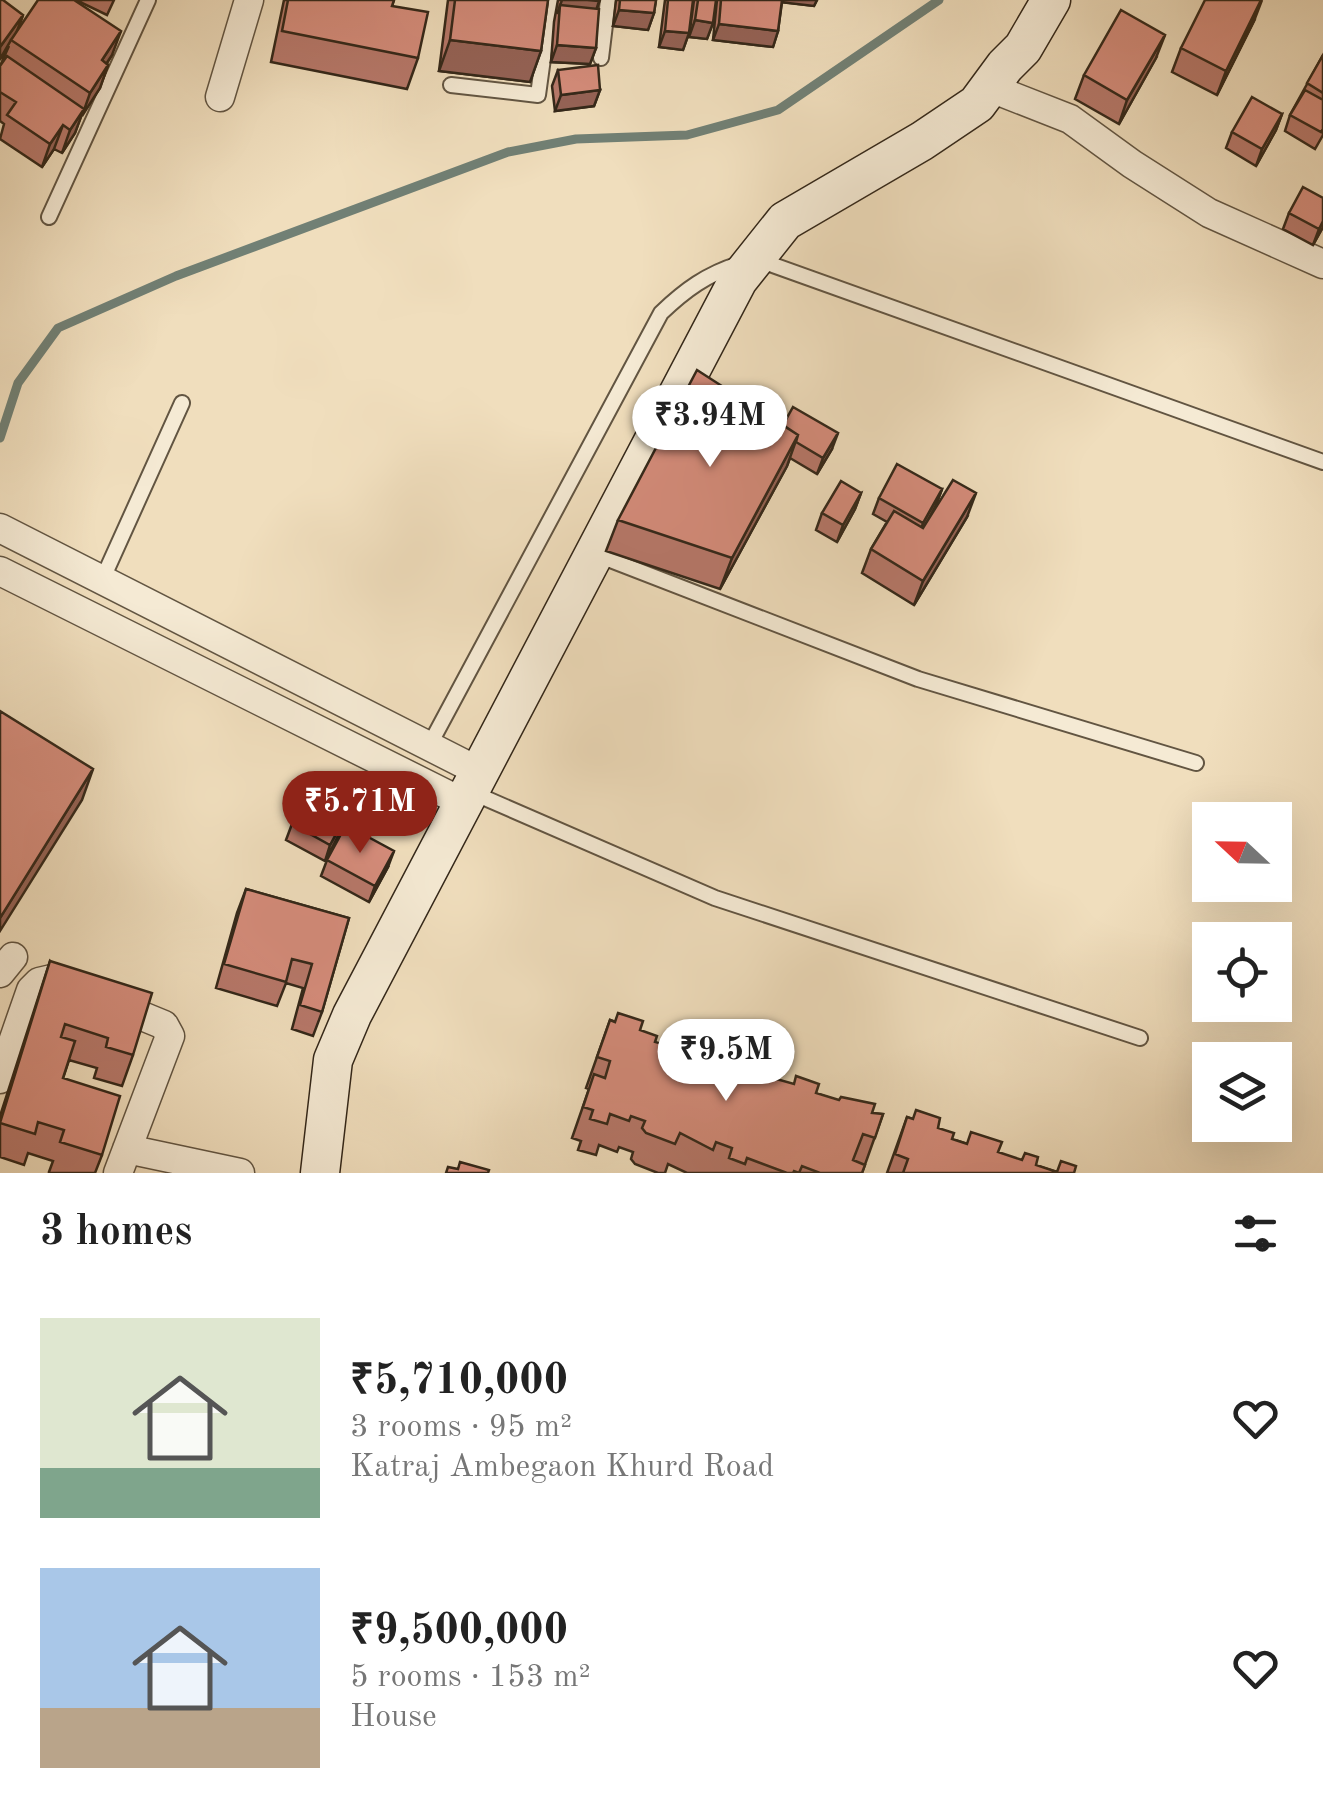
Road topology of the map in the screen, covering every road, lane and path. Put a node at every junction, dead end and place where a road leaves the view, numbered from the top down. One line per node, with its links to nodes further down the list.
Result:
1 (148, 0): 10 (lane)
2 (249, 0): 9 (street)
3 (551, 0): 7 (lane)
4 (608, 0): 6 (lane)
5 (1051, 1): 8 (street)
6 (601, 58)
7 (451, 85)
8 (991, 88): 11 (street); 12 (street)
9 (220, 98)
10 (49, 217)
11 (755, 258): 14 (lane); 16 (street); 19 (lane)
12 (1323, 264)
13 (182, 403): 18 (lane)
14 (1323, 462)
15 (0, 528): 18 (street)
16 (594, 554): 20 (lane); 21 (street)
17 (10, 576): 21 (street)
18 (102, 578): 19 (street)
19 (428, 746): 21 (street)
20 (1196, 763)
21 (472, 789): 22 (lane); 26 (street)
22 (1140, 1038)
23 (0, 1079): 24 (street)
24 (122, 1161): 25 (street)
25 (240, 1173)
26 (320, 1173)

